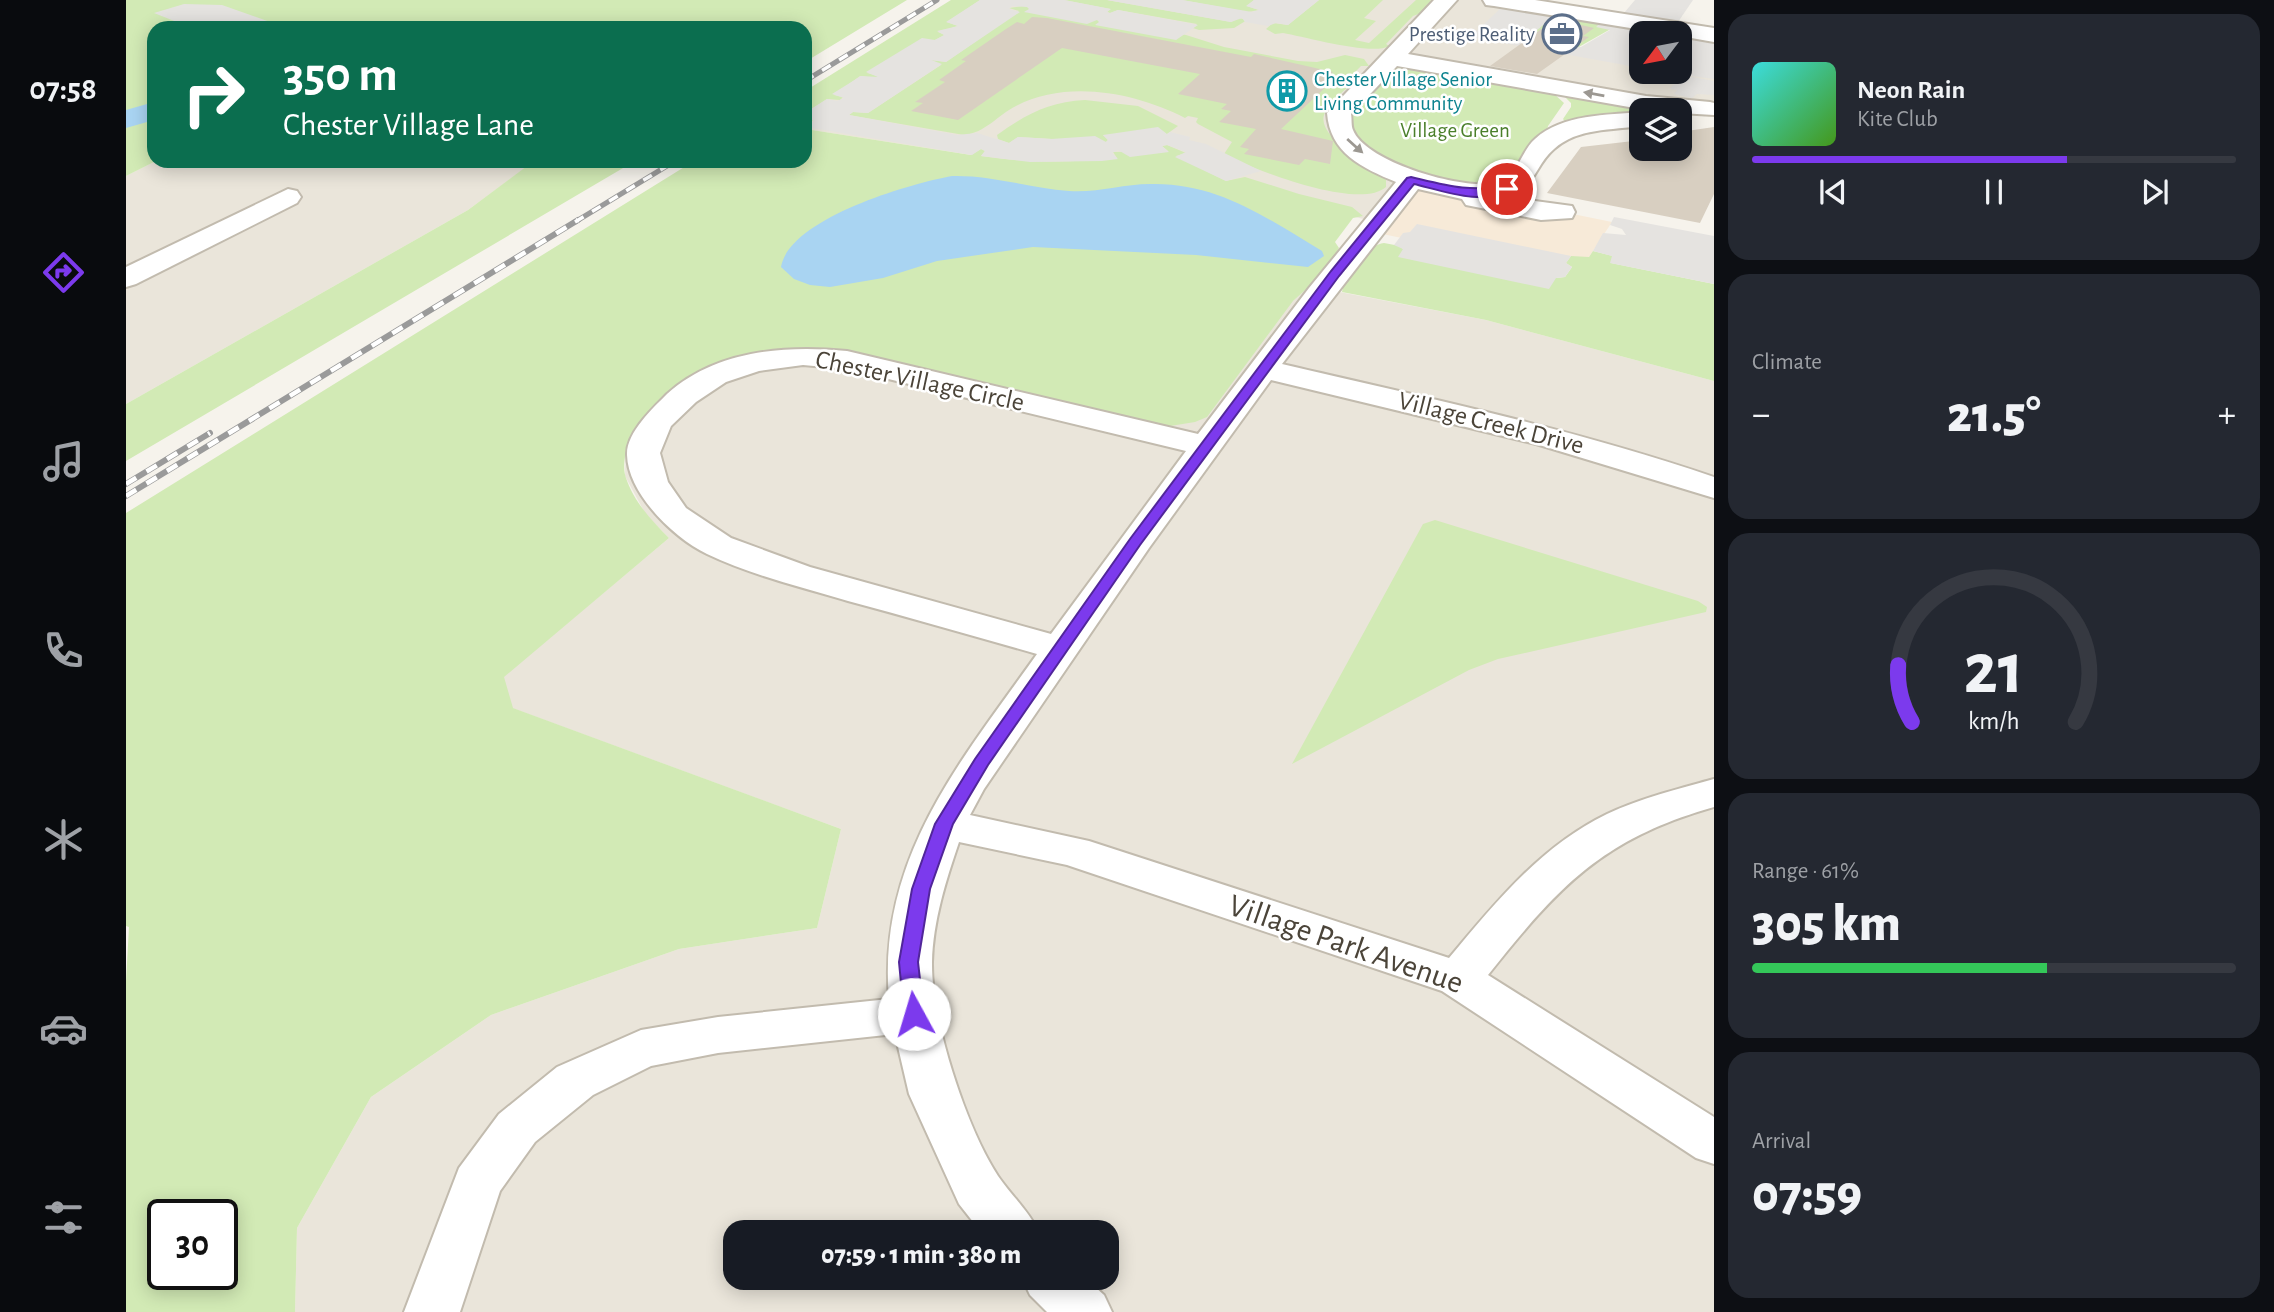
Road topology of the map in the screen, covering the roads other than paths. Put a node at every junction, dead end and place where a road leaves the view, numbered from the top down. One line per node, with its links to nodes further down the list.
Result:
1 (1446, 0): 4 (street)
2 (1494, 0): 3 (street)
3 (1714, 35)
4 (1392, 58): 5 (street); 11 (street, one-way to 11)
5 (1510, 78): 6 (street, one-way to 5); 9 (street)
6 (1712, 108): 7 (street)
7 (1692, 111)
8 (1629, 121): 9 (street)
9 (1544, 145): 10 (street)
10 (1517, 184): 11 (street); 11 (street)
11 (1429, 185): 14 (street)
12 (288, 197): 13 (street)
13 (126, 278)
14 (1266, 370): 15 (street); 16 (street, Village Creek Drive)
15 (1208, 446): 17 (street); 17 (street, Chester Village Circle)
16 (1714, 488)
17 (1059, 648): 19 (street)
18 (1714, 793): 20 (street)
19 (944, 824): 20 (street, Village Park Avenue); 21 (street)
20 (1458, 979): 22 (street, Village Park Avenue)
21 (914, 1014): 23 (street); 25 (street)
22 (1714, 1143)
23 (1003, 1220)
24 (1061, 1290): 26 (street)
25 (432, 1312)
26 (1084, 1312)

